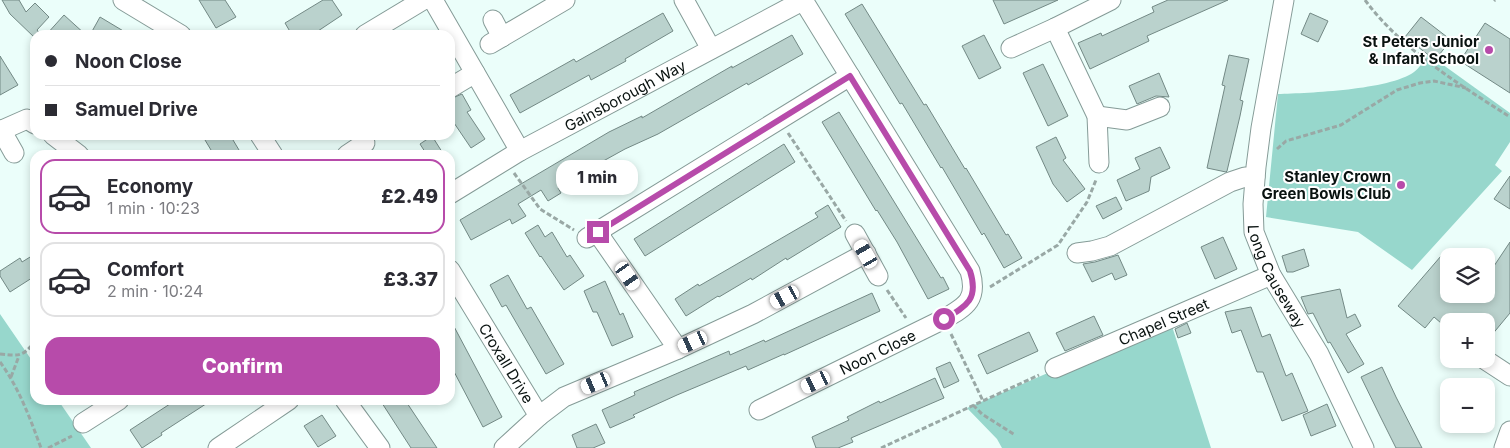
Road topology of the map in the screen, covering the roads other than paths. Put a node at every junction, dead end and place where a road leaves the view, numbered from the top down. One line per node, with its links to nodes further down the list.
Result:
1 (123, 0): 9 (street)
2 (423, 0): 13 (street)
3 (433, 0): 14 (street)
4 (565, 0): 10 (street)
5 (684, 0): 17 (street)
6 (803, 0): 17 (street, Gainsborough Way); 19 (street)
7 (1111, 0): 11 (street)
8 (1284, 0): 32 (street, Long Causeway)
9 (149, 7): 12 (street)
10 (493, 20)
11 (1055, 28): 16 (street); 22 (street)
12 (175, 30)
13 (373, 30)
14 (450, 30)
15 (455, 38): 18 (street)
16 (1011, 48)
17 (711, 49): 30 (street, Gainsborough Way)
18 (475, 72): 20 (street); 30 (street)
19 (850, 76): 40 (street); 47 (street, Noon Close)
20 (455, 85)
21 (1160, 107): 22 (street)
22 (1097, 116): 31 (street)
23 (30, 121): 24 (street)
24 (0, 131): 29 (street)
25 (60, 140): 27 (street)
26 (365, 143): 28 (street)
27 (72, 150)
28 (354, 150)
29 (14, 153)
30 (512, 156): 33 (street, Gainsborough Way)
31 (1099, 163)
32 (1255, 172): 35 (street); 37 (street, Long Causeway)
33 (455, 191)
34 (855, 234): 36 (street)
35 (1077, 253)
36 (866, 254): 38 (street); 40 (street)
37 (1271, 275): 42 (street, Chapel Street); 54 (street, Long Causeway)
38 (878, 276)
39 (455, 278): 48 (street, Croxall Drive)
40 (678, 349): 48 (street)
41 (1495, 366): 43 (street)
42 (1055, 368)
43 (1510, 376)
44 (111, 405): 49 (street)
45 (282, 405): 51 (street)
46 (349, 405): 52 (street)
47 (765, 410)
48 (539, 416): 53 (street, Croxall Drive)
49 (83, 423)
50 (1510, 430): 55 (street)
51 (218, 448)
52 (380, 448)
53 (504, 448)
54 (1364, 448)
55 (1504, 448)

